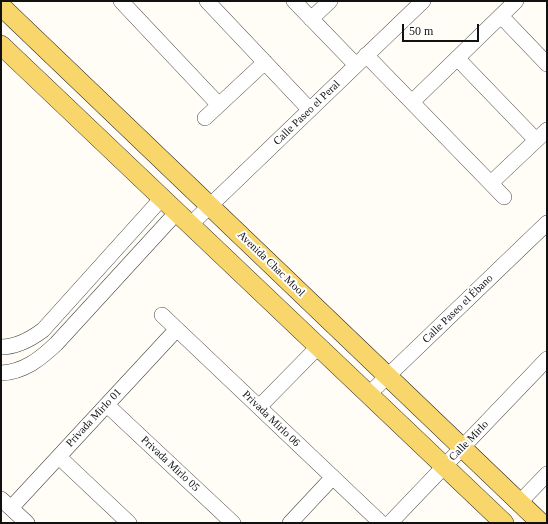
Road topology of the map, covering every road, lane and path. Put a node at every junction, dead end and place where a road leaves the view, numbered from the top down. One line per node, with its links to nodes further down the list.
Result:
1 (121, 1): 16 (street)
2 (207, 1): 13 (street)
3 (294, 1): 9 (street)
4 (330, 1): 9 (street)
5 (423, 1): 12 (street, Calle Paseo el Peral)
6 (516, 1): 8 (street)
7 (1, 6): 24 (main road, Avenida Chac Mool)
8 (501, 16): 11 (street); 14 (street)
9 (312, 19): 12 (street)
10 (1, 45): 23 (main road)
11 (457, 58): 15 (street); 20 (street)
12 (361, 60): 15 (street); 17 (street, Calle Paseo el Peral)
13 (265, 62): 16 (street); 17 (street)
14 (547, 64)
15 (412, 102): 21 (street)
16 (219, 105): 18 (street)
17 (310, 110): 24 (street, Calle Paseo el Peral)
18 (205, 118)
19 (547, 130): 20 (street)
20 (536, 140): 21 (street)
21 (491, 184): 22 (street)
22 (504, 197)
23 (162, 198): 25 (main road); 27 (street)
24 (211, 206): 25 (street, Calle Paseo el Peral); 37 (main road, Avenida Chac Mool)
25 (184, 218): 28 (street, Calle Paseo el Peral); 33 (main road)
26 (547, 224): 37 (street, Calle Paseo el Ébano)
27 (126, 238): 28 (street); 29 (street)
28 (141, 252): 30 (street, Calle Paseo el Peral)
29 (79, 290): 30 (street); 34 (street)
30 (94, 303): 36 (street, Calle Paseo el Peral)
31 (162, 315): 32 (street, Privada Mirlo 06)
32 (177, 328): 39 (street, Privada Mirlo 01); 40 (street, Privada Mirlo 06)
33 (319, 346): 38 (main road); 40 (street)
34 (1, 347)
35 (547, 359): 41 (street, Calle Mirlo)
36 (1, 373)
37 (388, 376): 38 (street, Calle Paseo el Ébano); 41 (main road, Avenida Chac Mool)
38 (369, 394): 43 (main road)
39 (107, 404): 42 (street, Privada Mirlo 01); 51 (street, Privada Mirlo 05)
40 (259, 407): 45 (street, Privada Mirlo 06)
41 (462, 447): 43 (street, Calle Mirlo); 46 (main road, Avenida Chac Mool)
42 (59, 457): 47 (street, Privada Mirlo 01); 50 (street)
43 (445, 465): 48 (street, Calle Mirlo); 53 (main road)
44 (547, 474): 46 (street)
45 (333, 477): 48 (street, Privada Mirlo 06); 52 (street)
46 (520, 502): 54 (main road, Avenida Chac Mool)
47 (6, 504): 49 (street)
48 (385, 522)
49 (27, 523)
50 (129, 523)
51 (233, 523)
52 (290, 523)
53 (504, 523)
54 (541, 523)

